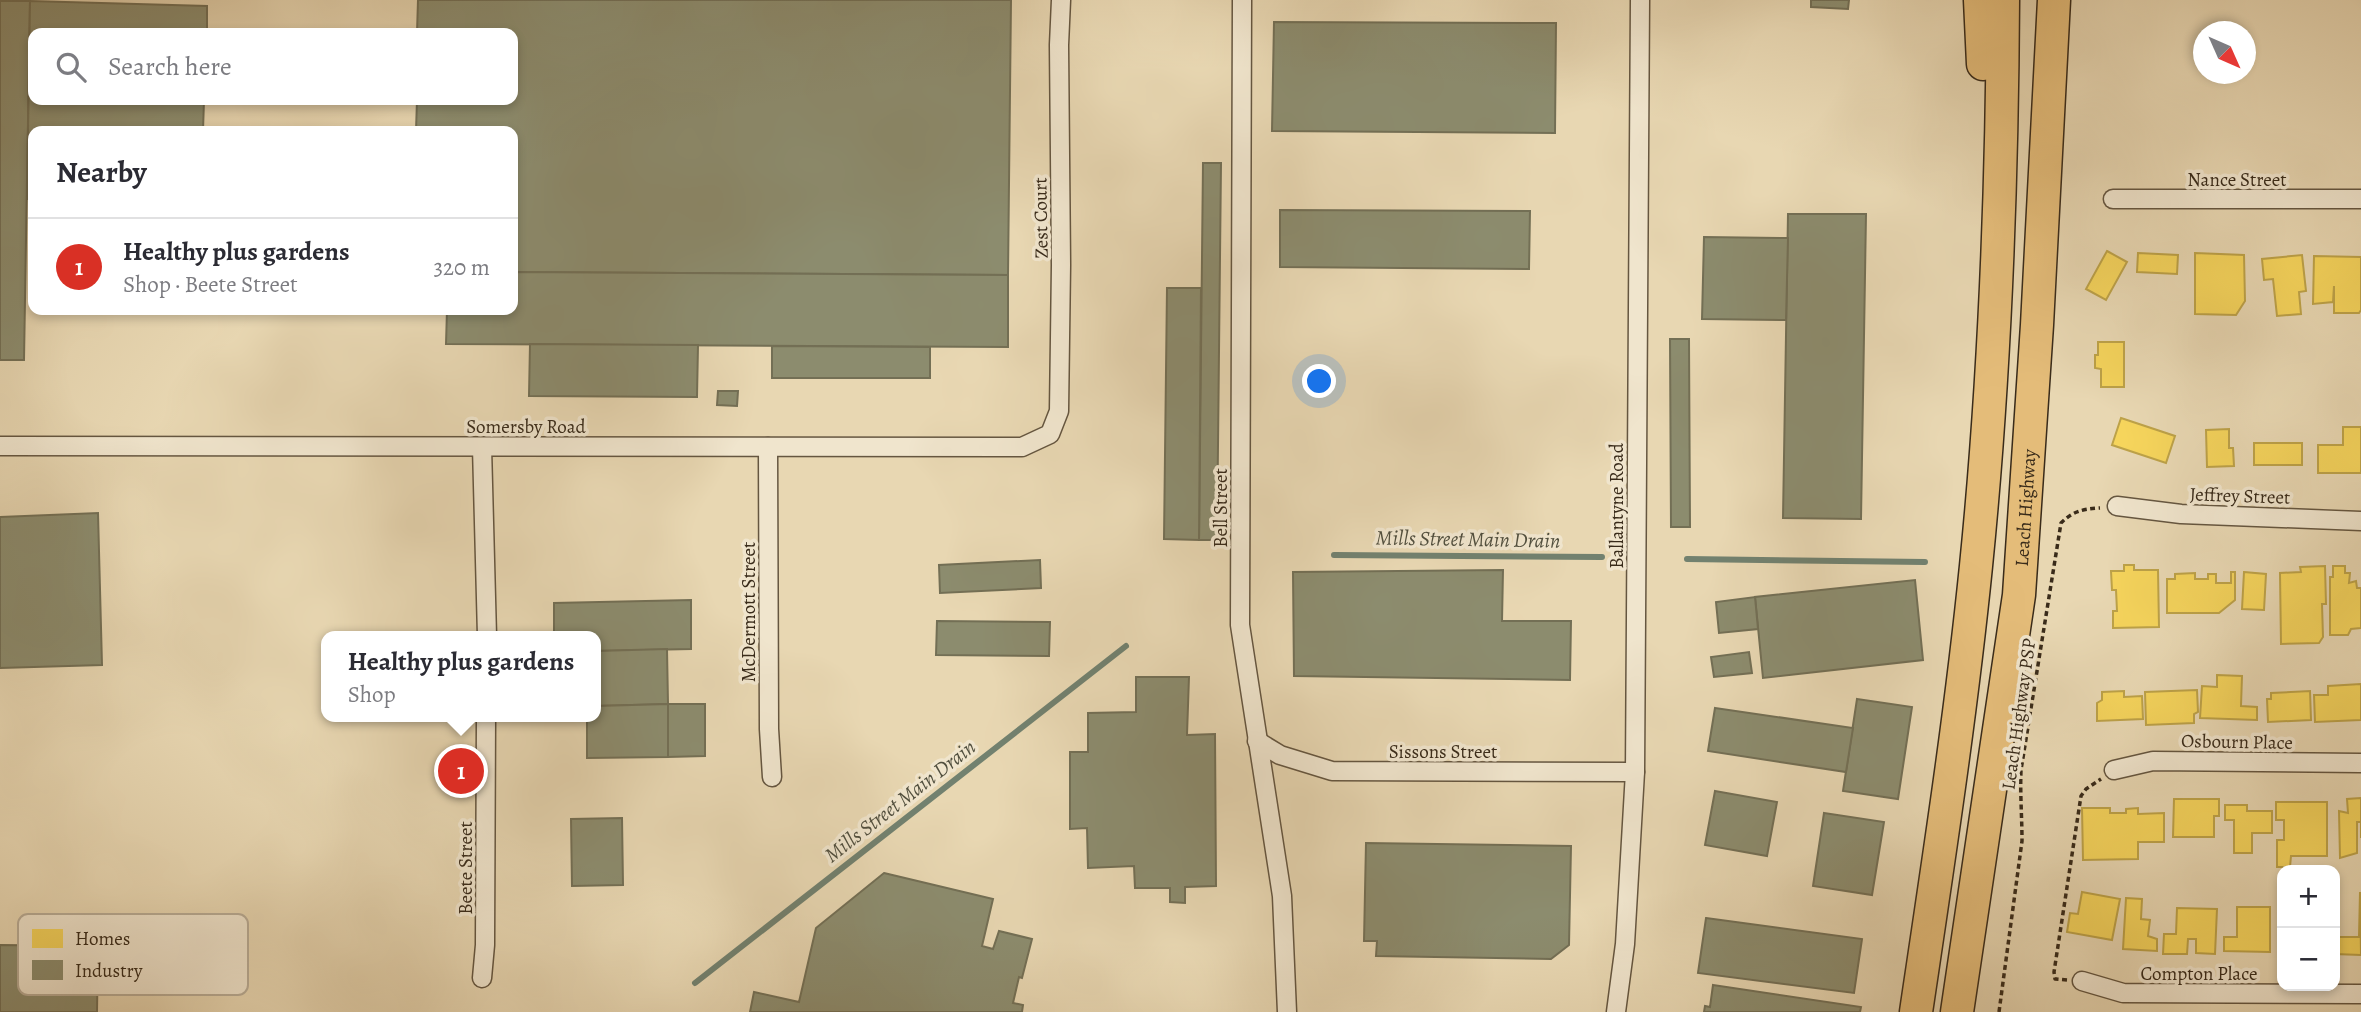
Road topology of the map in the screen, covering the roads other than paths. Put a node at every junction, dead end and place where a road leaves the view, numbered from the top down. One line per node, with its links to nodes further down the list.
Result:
1 (1060, 0): 10 (street, Zest Court)
2 (1242, 0): 18 (street, Bell Street)
3 (1640, 0): 21 (street, Ballantyne Road)
4 (1980, 0): 9 (highway)
5 (2003, 0): 9 (highway)
6 (2054, 0): 29 (highway, Leach Highway)
7 (2361, 199): 8 (street, Nance Street)
8 (2113, 200)
9 (1996, 285): 28 (highway)
10 (1050, 434): 13 (street, Somersby Road)
11 (0, 446): 12 (street, Somersby Road)
12 (482, 447): 13 (street, Somersby Road); 16 (street)
13 (768, 447): 22 (street, McDermott Street)
14 (2118, 506): 15 (street, Jeffrey Street)
15 (2361, 521)
16 (487, 631)
17 (486, 722): 23 (street, Beete Street)
18 (1257, 741): 21 (street, Sissons Street); 26 (street, Bell Street)
19 (2361, 763): 20 (street, Osbourn Place)
20 (2114, 770)
21 (1635, 772): 27 (street, Ballantyne Road)
22 (772, 777)
23 (482, 978)
24 (2081, 981): 25 (street, Compton Place)
25 (2361, 994)
26 (1287, 1012)
27 (1616, 1012)
28 (1916, 1012)
29 (1957, 1012)

